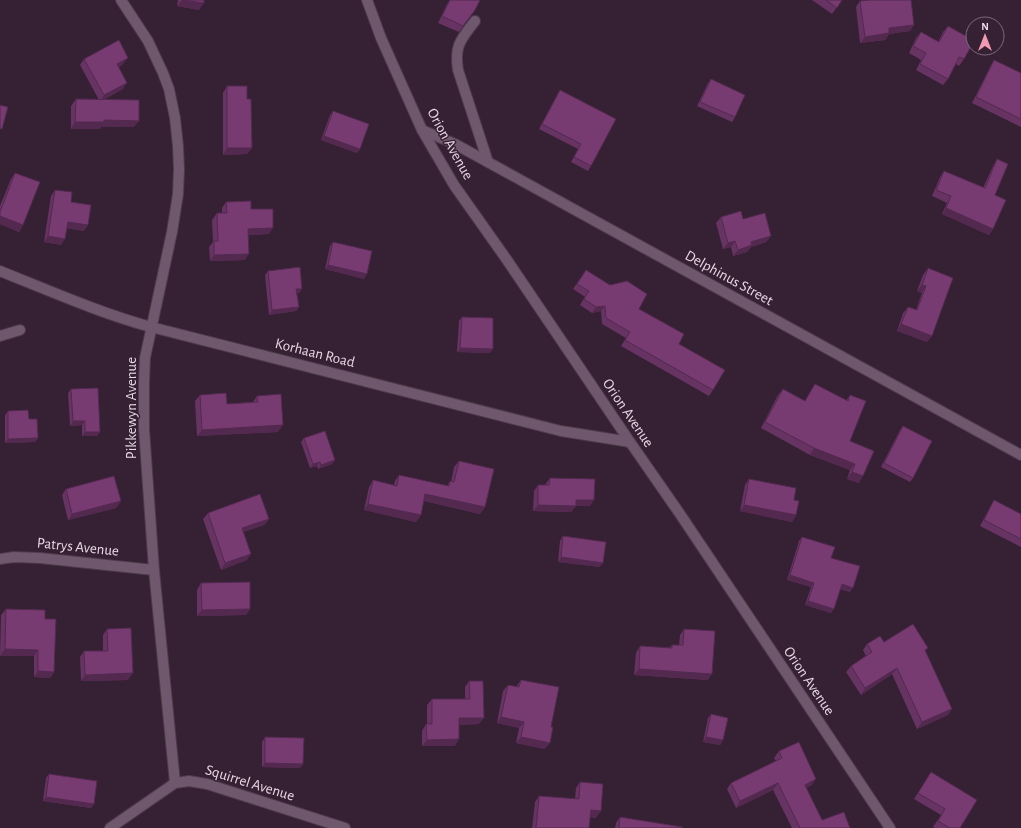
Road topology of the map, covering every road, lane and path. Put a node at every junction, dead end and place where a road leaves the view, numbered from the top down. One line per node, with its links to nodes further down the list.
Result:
1 (122, 0): 7 (street, Pikkewyn Avenue)
2 (367, 0): 4 (street, Orion Avenue)
3 (475, 21): 5 (street)
4 (422, 130): 5 (street, Delphinus Street); 10 (street, Orion Avenue)
5 (488, 162): 11 (street, Delphinus Street)
6 (0, 271): 7 (street, Korhaan Road)
7 (151, 327): 10 (street, Korhaan Road); 13 (street, Pikkewyn Avenue)
8 (20, 330): 9 (street)
9 (0, 336)
10 (630, 442): 17 (street, Orion Avenue)
11 (1021, 455)
12 (0, 558): 13 (street, Patrys Avenue)
13 (154, 570): 14 (street, Pikkewyn Avenue)
14 (175, 783): 15 (street); 16 (street, Squirrel Avenue)
15 (110, 828)
16 (345, 828)
17 (890, 828)

